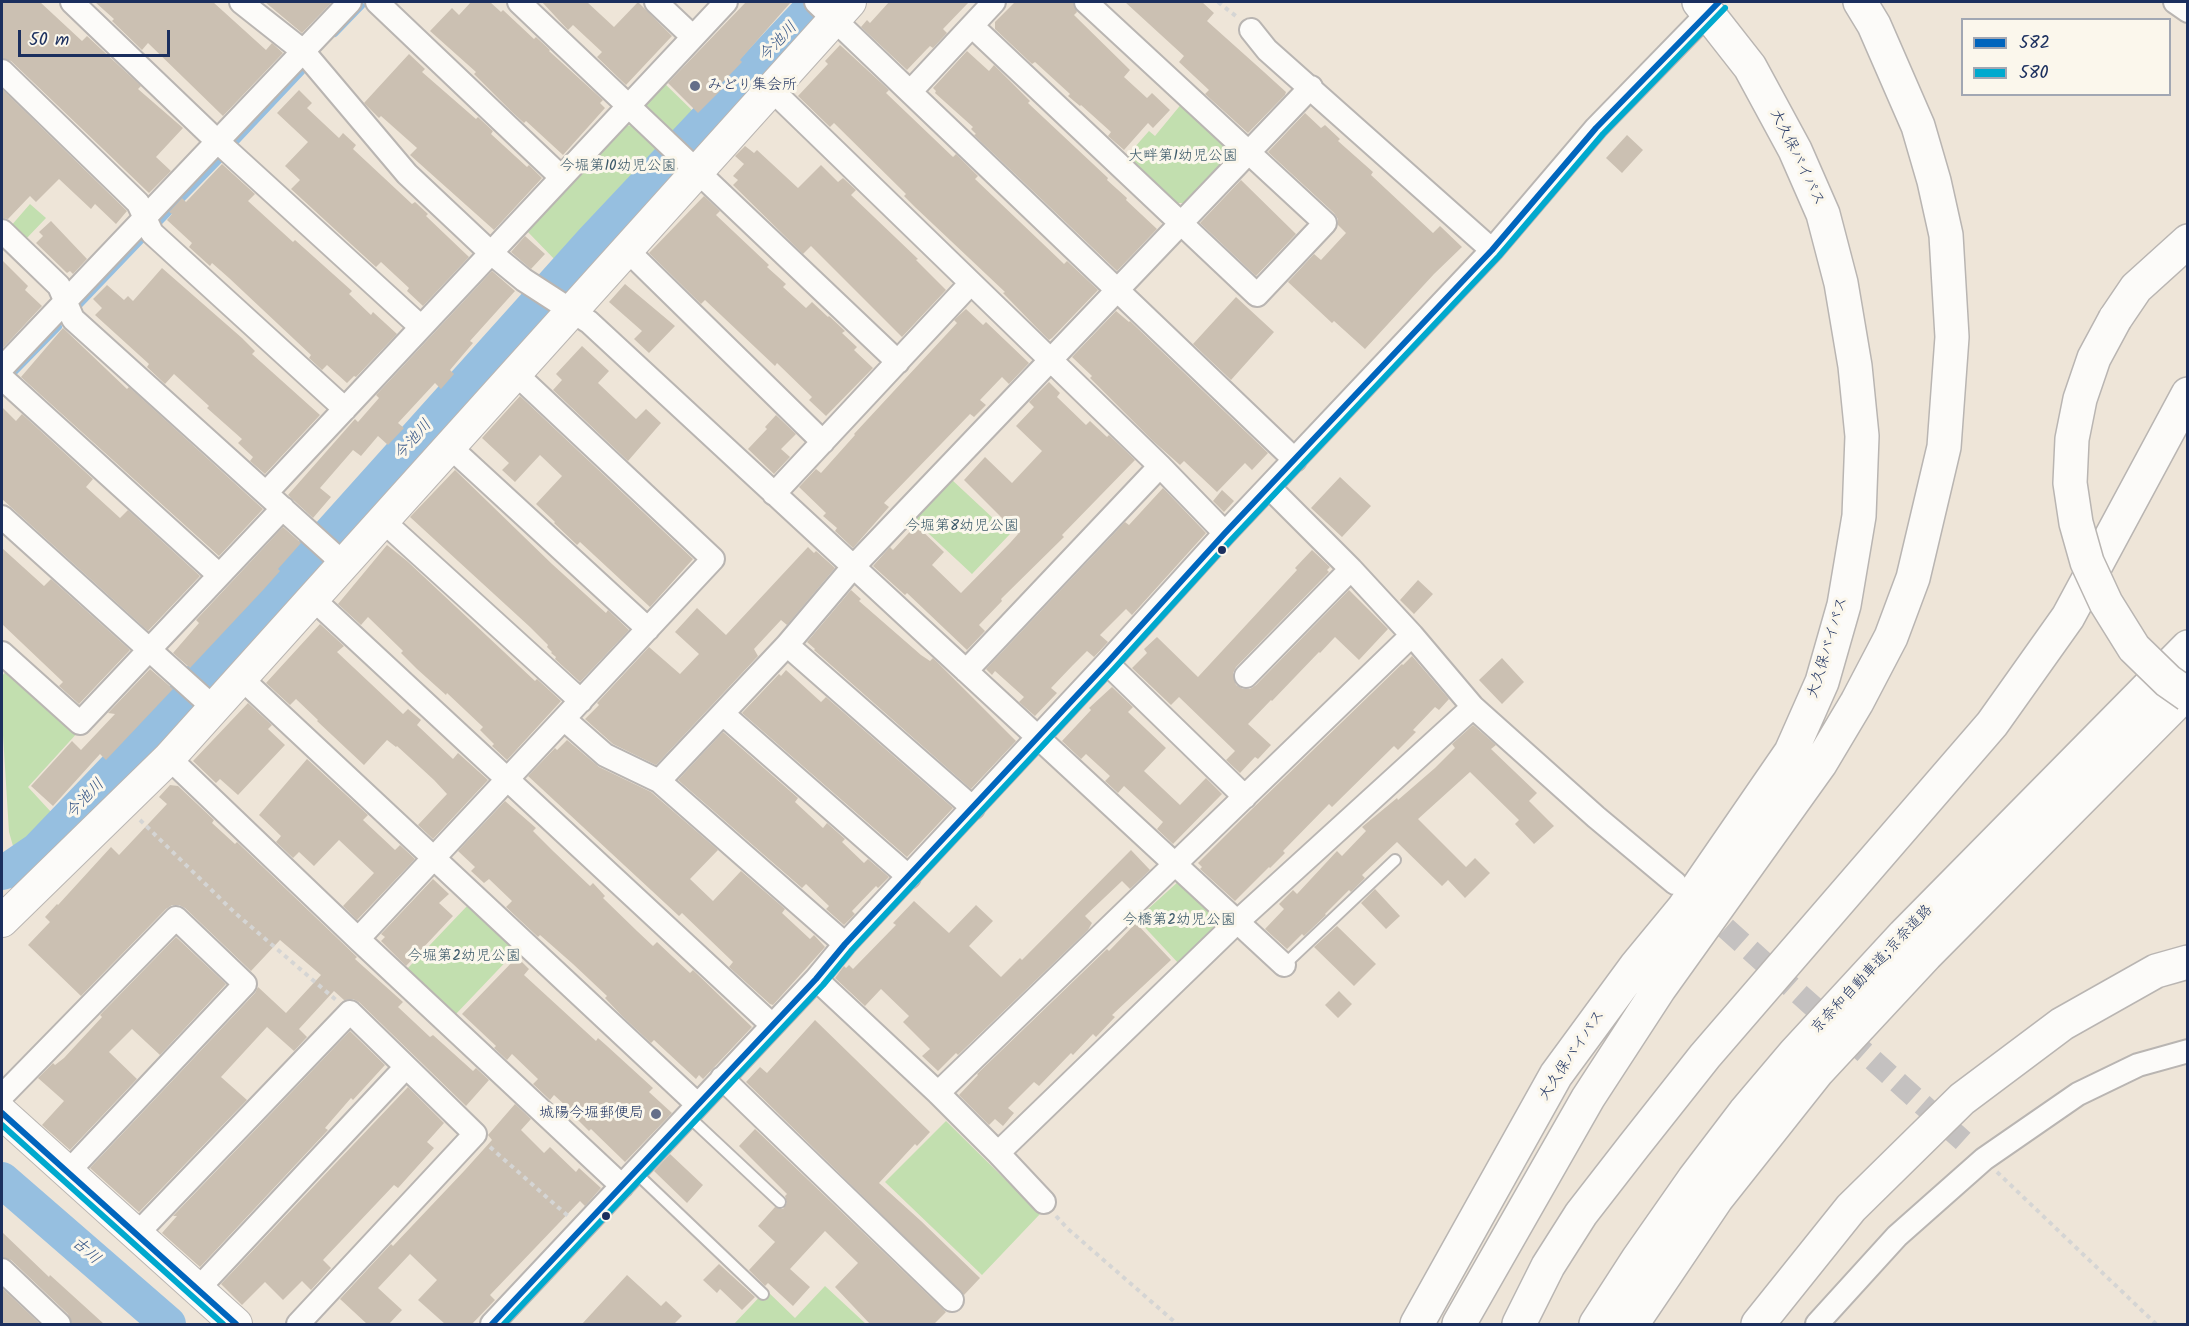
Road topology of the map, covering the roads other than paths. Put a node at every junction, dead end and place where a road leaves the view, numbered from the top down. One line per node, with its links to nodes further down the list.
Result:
1 (72, 2): 24 (street)
2 (241, 2): 18 (street)
3 (350, 2): 18 (street)
4 (377, 2): 27 (street)
5 (519, 2): 23 (street)
6 (656, 2): 17 (street)
7 (726, 2): 17 (street)
8 (994, 2): 15 (street)
9 (1086, 2): 25 (street)
10 (1860, 2): 119 (highway)
11 (2175, 2): 14 (street)
12 (1709, 5): 33 (street); 88 (highway, 大久保バイパス)
13 (831, 8): 21 (street); 22 (street)
14 (2187, 11)
15 (972, 26): 22 (street); 29 (street)
16 (1251, 30): 20 (street)
17 (693, 37): 23 (street)
18 (303, 51): 24 (street); 34 (street)
19 (2, 71): 28 (street)
20 (1311, 87): 25 (street); 33 (street)
21 (771, 88): 26 (street); 35 (street)
22 (910, 92): 36 (street)
23 (628, 105): 26 (street); 27 (street)
24 (217, 141): 28 (street); 39 (street)
25 (1249, 152): 29 (street); 29 (street)
26 (693, 167): 32 (street); 41 (street)
27 (561, 177): 34 (street)
28 (144, 218): 37 (street); 46 (street)
29 (1181, 223): 36 (street)
30 (2, 231): 37 (street)
31 (2187, 241): 72 (highway, bridge)
32 (626, 249): 38 (street); 47 (street)
33 (1492, 250): 49 (street)
34 (490, 253): 38 (street); 39 (street)
35 (971, 283): 40 (street); 41 (street)
36 (1117, 290): 40 (street); 49 (street)
37 (64, 302): 42 (street); 53 (street)
38 (565, 307): 43 (street); 52 (street)
39 (421, 327): 46 (street)
40 (1050, 360): 50 (street); 58 (street)
41 (898, 362): 47 (street)
42 (2, 368)
43 (514, 373): 48 (street); 62 (street)
44 (2, 378): 60 (street)
45 (2187, 394): 120 (highway)
46 (345, 408): 53 (street)
47 (823, 442): 52 (street)
48 (449, 446): 55 (street); 62 (street)
49 (1295, 460): 51 (street)
50 (1160, 466): 56 (street); 69 (street)
51 (1269, 487): 56 (street); 59 (street)
52 (774, 494): 58 (street)
53 (274, 500): 57 (street); 60 (street)
54 (2, 518): 66 (street)
55 (382, 520): 57 (street); 73 (street)
56 (1225, 533): 68 (street)
57 (343, 563): 61 (street)
58 (852, 567): 64 (street); 69 (street)
59 (1351, 569): 63 (street); 70 (street)
60 (219, 575): 66 (street)
61 (312, 598): 71 (street); 80 (street)
62 (648, 629): 73 (street)
63 (1412, 635): 75 (street); 82 (street)
64 (787, 645): 76 (street); 83 (street)
65 (2187, 647): 121 (highway, 京奈和自動車道;京奈道路)
66 (149, 650): 67 (street); 74 (street)
67 (2, 652)
68 (1107, 663): 78 (street); 82 (street)
69 (966, 671): 78 (street)
70 (1246, 676)
71 (241, 678): 74 (street); 84 (street)
72 (2187, 693): 122 (highway, 京奈和自動車道;京奈道路)
73 (581, 701): 77 (street)
74 (207, 702): 79 (street)
75 (1473, 707): 88 (street); 90 (street)
76 (723, 714): 81 (street); 87 (street)
77 (564, 719): 80 (street); 81 (street)
78 (1037, 738): 83 (street); 86 (street)
79 (169, 758): 89 (street); 91 (street)
80 (508, 779): 84 (street); 96 (street)
81 (659, 781): 92 (street)
82 (1245, 797): 86 (street)
83 (973, 808): 87 (street)
84 (434, 858): 91 (street); 102 (street)
85 (1395, 860): 94 (lane)
86 (1174, 864): 90 (street); 100 (street)
87 (909, 877): 92 (street)
88 (1679, 896): 118 (highway, 大久保バイパス)
89 (2, 921)
90 (1237, 922): 94 (street); 104 (street)
91 (358, 939): 106 (street)
92 (845, 944): 95 (street)
93 (2187, 962): 123 (highway)
94 (1284, 965)
95 (816, 979): 96 (street); 100 (street)
96 (771, 1024): 99 (street)
97 (2187, 1051): 124 (street)
98 (405, 1068): 109 (street); 111 (street); 116 (street)
99 (722, 1078): 102 (street); 113 (street)
100 (938, 1093): 104 (street)
101 (2, 1096): 105 (street)
102 (692, 1109): 106 (street); 107 (lane)
103 (2, 1113): 105 (street)
104 (998, 1153): 108 (street)
105 (68, 1172): 109 (street)
106 (628, 1179): 112 (lane); 117 (street)
107 (780, 1202)
108 (1044, 1202)
109 (136, 1235): 111 (street)
110 (2, 1270): 114 (street)
111 (197, 1290): 115 (street)
112 (763, 1294)
113 (952, 1300)
114 (59, 1324)
115 (236, 1324)
116 (298, 1324)
117 (492, 1324)
118 (1417, 1324)
119 (1459, 1324)
120 (1519, 1324)
121 (1596, 1324)
122 (1632, 1324)
123 (1758, 1324)
124 (1817, 1324)

